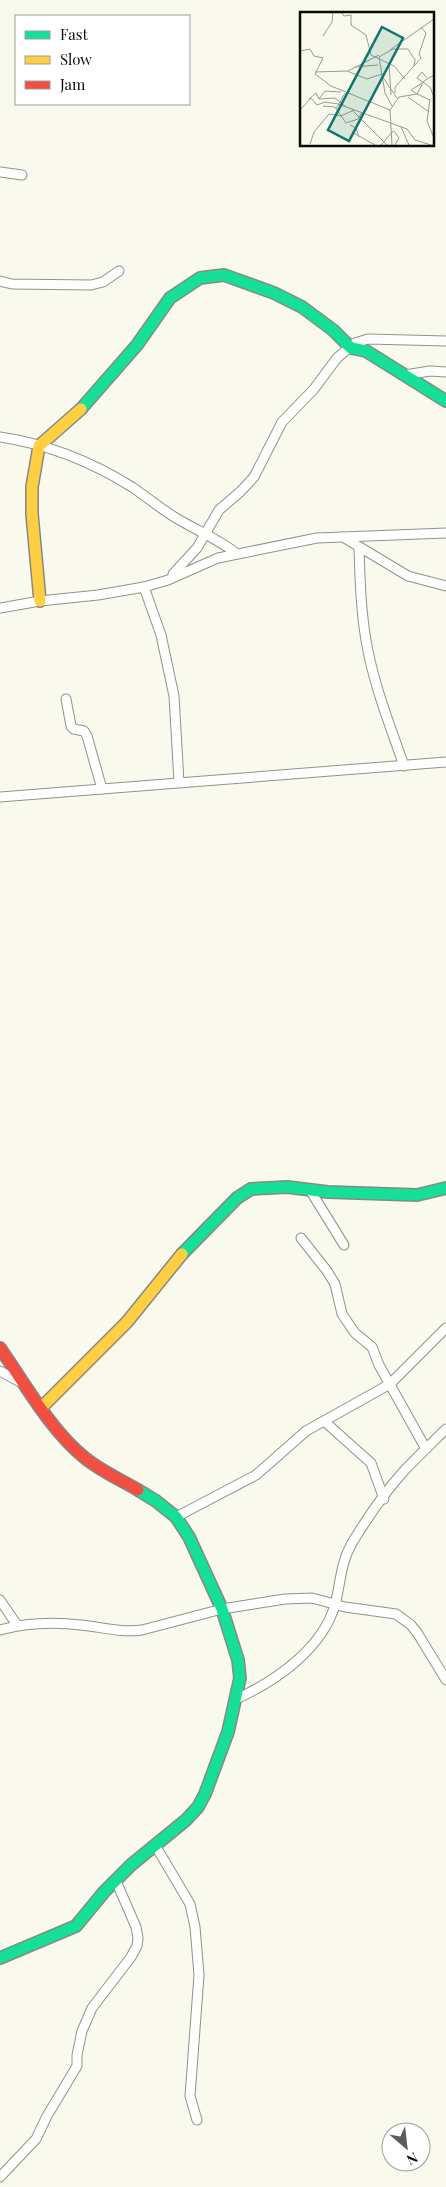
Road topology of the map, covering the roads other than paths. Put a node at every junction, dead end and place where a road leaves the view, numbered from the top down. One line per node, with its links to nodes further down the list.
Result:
1 (0, 172): 2 (street)
2 (22, 175)
3 (119, 271): 4 (street)
4 (0, 281)
5 (446, 341): 6 (street)
6 (350, 347): 8 (street); 11 (street); 13 (street)
7 (446, 372): 8 (street)
8 (405, 375): 9 (street)
9 (446, 401)
10 (0, 436): 11 (street)
11 (39, 446): 13 (street); 20 (street)
12 (446, 533): 14 (street)
13 (204, 534): 16 (street); 17 (street)
14 (343, 537): 15 (street); 16 (street)
15 (359, 547): 18 (street); 24 (street)
16 (236, 553): 17 (street)
17 (168, 580): 19 (street)
18 (446, 586)
19 (144, 587): 20 (street); 25 (street)
20 (40, 600): 21 (street)
21 (0, 608)
22 (66, 699): 26 (street)
23 (446, 762): 24 (street)
24 (404, 766): 25 (street)
25 (179, 782): 26 (street)
26 (102, 789): 27 (street)
27 (0, 797)
28 (446, 1188): 29 (street)
29 (310, 1190): 31 (street); 37 (street)
30 (301, 1238): 35 (street)
31 (344, 1245)
32 (446, 1328): 35 (street)
33 (0, 1348): 36 (street)
34 (0, 1371): 36 (street)
35 (390, 1384): 38 (street); 40 (street)
36 (28, 1386): 37 (street)
37 (42, 1407): 42 (street)
38 (324, 1420): 41 (street); 42 (street)
39 (446, 1429): 40 (street)
40 (426, 1449): 41 (street)
41 (384, 1499): 44 (street)
42 (176, 1517): 45 (street)
43 (0, 1600): 46 (street)
44 (335, 1605): 45 (street); 48 (street); 49 (street)
45 (222, 1609): 46 (street); 49 (street)
46 (17, 1626): 47 (street)
47 (0, 1630)
48 (446, 1680)
49 (236, 1699): 50 (street)
50 (155, 1845): 51 (street); 53 (street)
51 (116, 1881): 52 (street); 54 (street)
52 (0, 1958)
53 (197, 2120)
54 (0, 2176)

